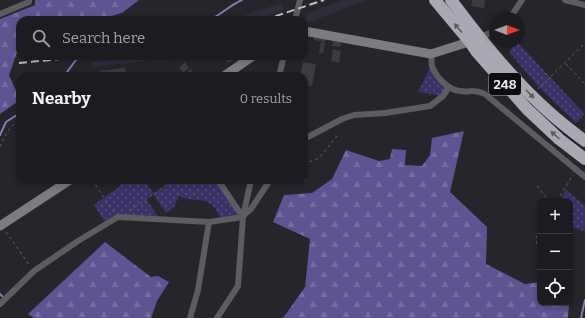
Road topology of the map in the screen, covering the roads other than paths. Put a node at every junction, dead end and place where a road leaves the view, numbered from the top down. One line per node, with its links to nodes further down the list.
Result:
1 (28, 0): 9 (street)
2 (435, 0): 13 (highway, 248, one-way to 2)
3 (451, 0): 13 (highway, 248)
4 (522, 0): 8 (street)
5 (565, 0): 7 (street)
6 (300, 1): 10 (street)
7 (585, 5)
8 (514, 12)
9 (0, 14)
10 (296, 16)
11 (308, 32): 14 (street)
12 (489, 33): 13 (street)
13 (475, 40): 14 (street); 21 (highway, 248, one-way to 21); 22 (highway, 248, one-way to 13)
14 (431, 54): 19 (street)
15 (247, 60): 17 (street)
16 (283, 60): 18 (street)
17 (230, 72)
18 (280, 72)
19 (449, 87): 20 (street); 23 (street)
20 (308, 137)
21 (585, 141)
22 (585, 159)
23 (585, 177)
24 (64, 184): 30 (street)
25 (221, 184): 28 (street)
26 (250, 184): 28 (street)
27 (267, 184): 28 (street)
28 (244, 216): 29 (street); 33 (street)
29 (209, 222): 31 (street); 32 (street)
30 (1, 224)
31 (0, 304)
32 (190, 318)
33 (217, 318)

